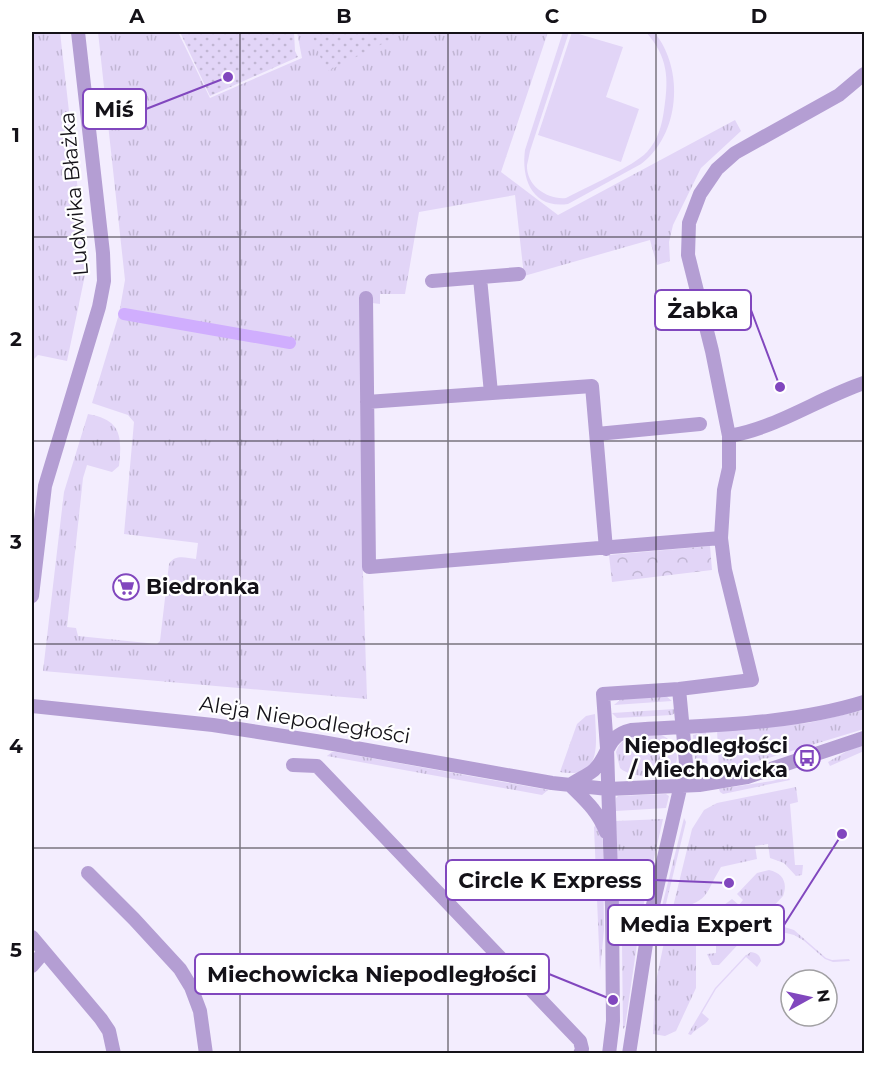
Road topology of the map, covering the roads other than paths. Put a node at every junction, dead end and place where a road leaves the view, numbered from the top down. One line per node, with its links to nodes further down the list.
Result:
1 (78, 32): 15 (street, Ludwika Błażka)
2 (863, 77): 12 (street)
3 (519, 274): 4 (street)
4 (480, 278): 5 (street); 8 (street)
5 (432, 281)
6 (366, 298): 9 (street)
7 (864, 383): 12 (street)
8 (491, 393): 9 (street); 11 (street)
9 (367, 402): 14 (street)
10 (700, 424): 11 (street)
11 (597, 434): 14 (street)
12 (729, 436): 13 (street)
13 (721, 538): 14 (street); 16 (street)
14 (606, 549)
15 (32, 596)
16 (679, 688): 19 (street); 22 (street)
17 (864, 702): 19 (street)
18 (32, 706): 21 (street, Aleja Niepodległości)
19 (684, 726): 22 (street); 26 (street)
20 (864, 738): 26 (street, Aleja Niepodległości)
21 (322, 742): 24 (street); 25 (street, Aleja Niepodległości)
22 (607, 748): 25 (street); 27 (street)
23 (293, 765): 24 (street)
24 (317, 766): 35 (street)
25 (570, 785): 27 (street, Aleja Niepodległości); 28 (street)
26 (682, 786): 27 (street, Aleja Niepodległości); 37 (street)
27 (608, 789): 28 (street)
28 (609, 839): 36 (street)
29 (88, 873): 34 (street)
30 (32, 938): 31 (street)
31 (44, 952): 32 (street); 33 (street)
32 (32, 966)
33 (114, 1053)
34 (206, 1053)
35 (580, 1053)
36 (609, 1053)
37 (629, 1053)

